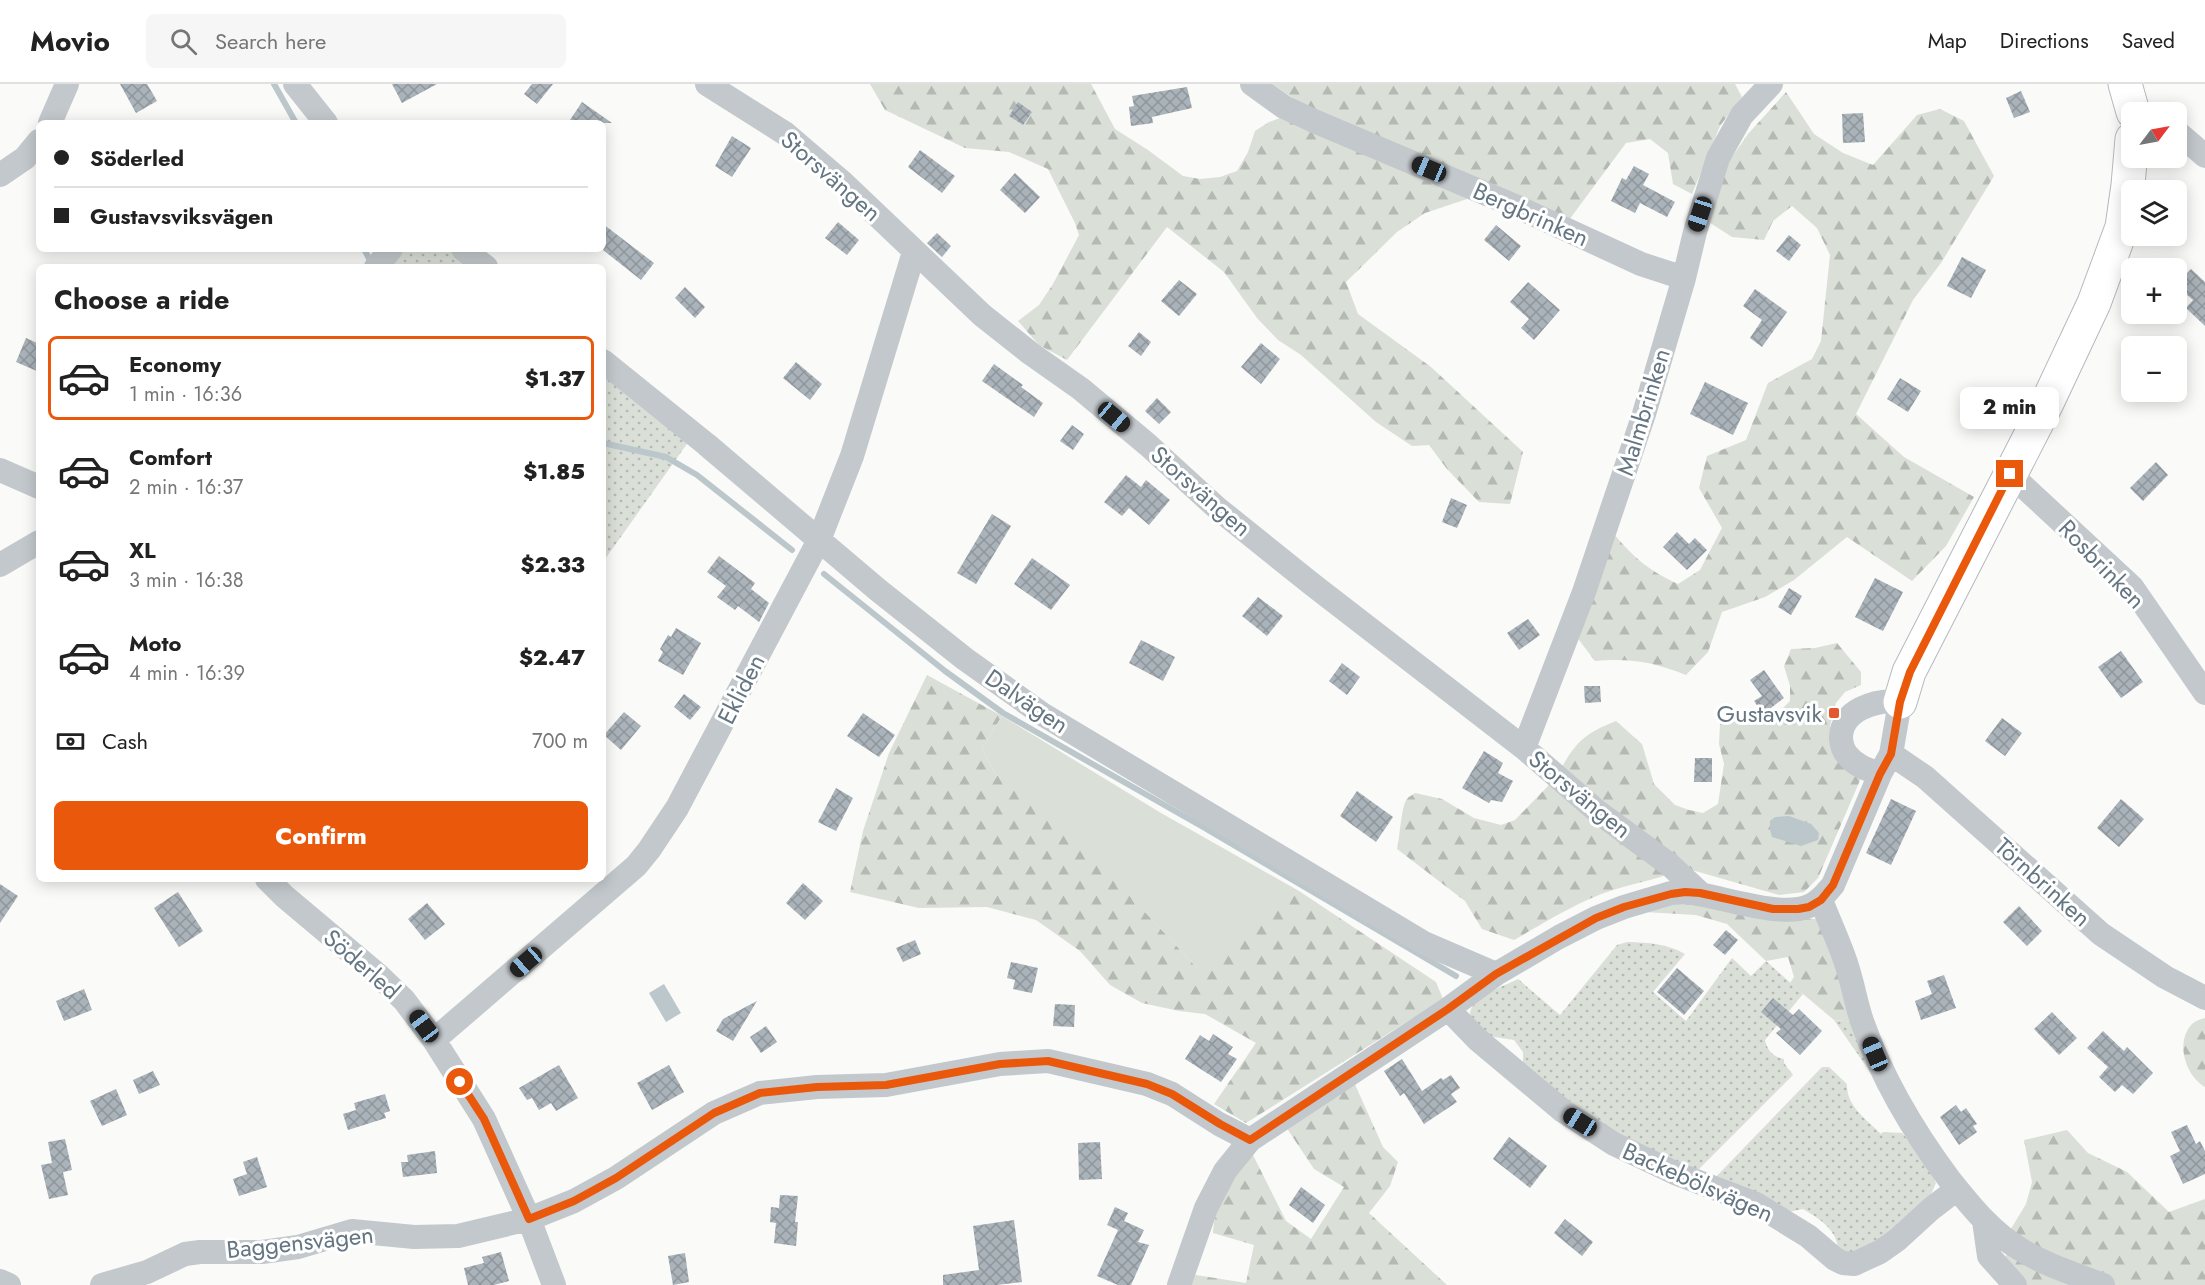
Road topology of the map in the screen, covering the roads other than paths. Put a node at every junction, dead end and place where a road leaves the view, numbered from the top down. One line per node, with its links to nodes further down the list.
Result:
1 (67, 84): 6 (street)
2 (296, 84): 7 (street)
3 (707, 84): 15 (street, Storsvängen)
4 (1252, 84): 18 (street, Bergbrinken)
5 (1771, 84): 18 (street, Malmbrinken)
6 (51, 120)
7 (324, 120)
8 (2187, 140): 10 (street)
9 (36, 145): 12 (street)
10 (2205, 156)
11 (2129, 168): 21 (street)
12 (0, 175)
13 (388, 252): 16 (street)
14 (467, 252): 17 (street)
15 (914, 252): 23 (street, Ekliden); 28 (street, Storsvängen)
16 (378, 264)
17 (482, 264)
18 (1684, 278): 28 (street, Malmbrinken)
19 (606, 363): 23 (street, Dalvägen)
20 (0, 470): 22 (street)
21 (2010, 474): 26 (street, Rosbrinken); 27 (street)
22 (36, 486)
23 (819, 540): 33 (street, Dalvägen); 36 (street, Ekliden)
24 (36, 544): 25 (street)
25 (0, 565)
26 (2205, 693)
27 (1900, 702): 29 (street); 29 (street, Törnbrinken)
28 (1524, 748): 31 (street, Storsvängen)
29 (1885, 764): 32 (street); 34 (street, Törnbrinken)
30 (270, 882): 36 (street, Söderled)
31 (1700, 893): 32 (street); 33 (street)
32 (1821, 900): 38 (street)
33 (1496, 974): 35 (street)
34 (2205, 998)
35 (1448, 1009): 37 (street); 38 (street, Backebölsvägen)
36 (434, 1040): 39 (street, Söderled)
37 (1250, 1140): 39 (street, Baggensvägen); 46 (street)
38 (1957, 1189): 40 (street)
39 (529, 1219): 41 (street, Baggensvägen); 45 (street, Söderled)
40 (1984, 1221): 47 (street); 48 (street)
41 (148, 1278): 44 (street, Baggensvägen)
42 (0, 1281): 43 (street)
43 (9, 1285)
44 (102, 1285)
45 (554, 1285)
46 (1179, 1285)
47 (2015, 1285)
48 (2103, 1285)

